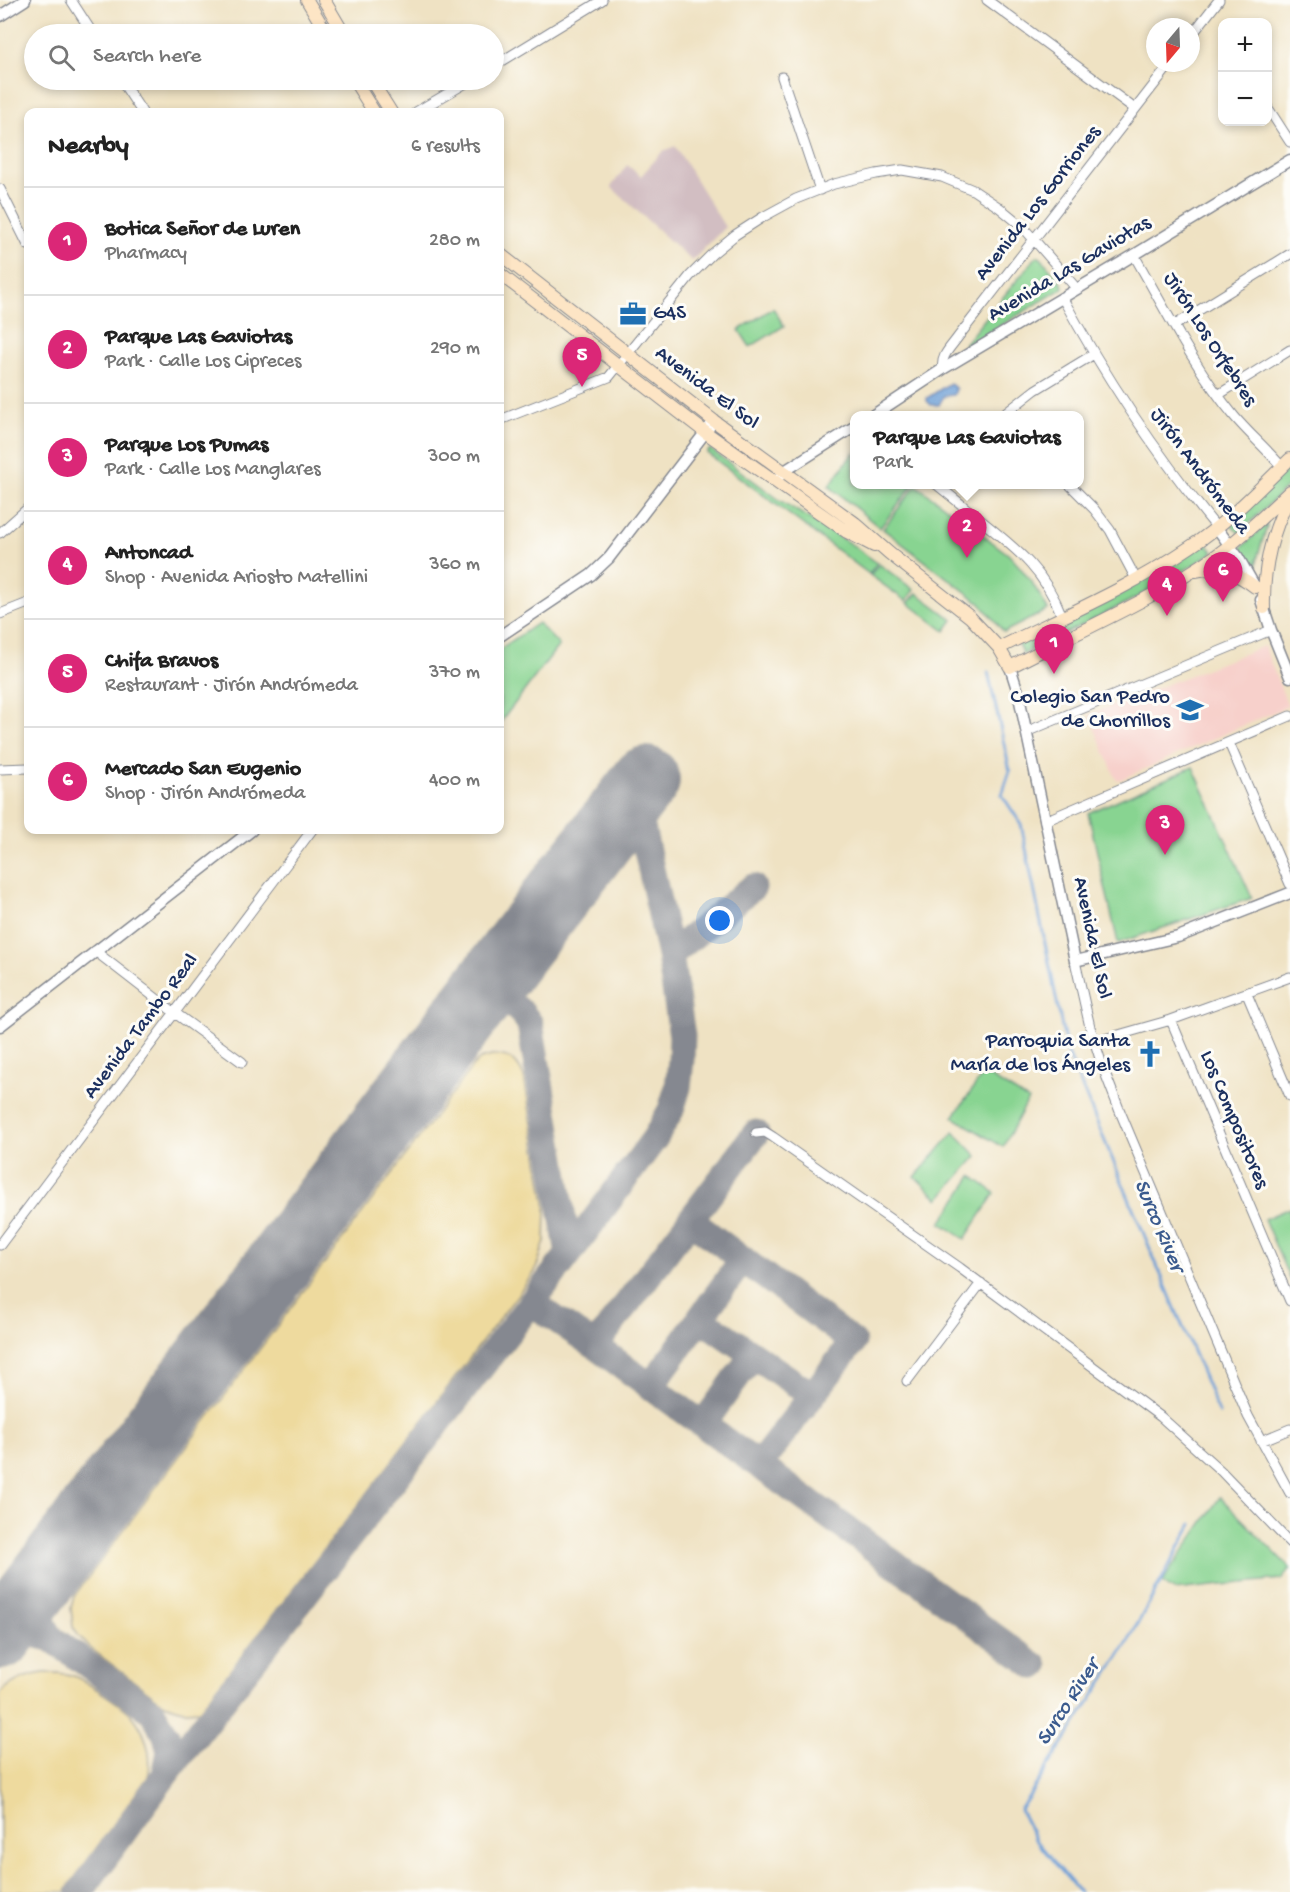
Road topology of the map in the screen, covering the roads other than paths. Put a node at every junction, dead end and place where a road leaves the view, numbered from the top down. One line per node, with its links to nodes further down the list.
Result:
1 (25, 0): 8 (street)
2 (71, 0): 9 (street)
3 (306, 0): 10 (main road)
4 (602, 0): 13 (street)
5 (987, 0): 24 (street)
6 (1219, 0): 12 (street)
7 (325, 1): 11 (main road)
8 (0, 16)
9 (87, 24)
10 (321, 24)
11 (338, 24)
12 (1200, 24)
13 (504, 60)
14 (1164, 72): 24 (street, Avenida Los Gorriones)
15 (782, 77): 29 (street)
16 (128, 90): 20 (street)
17 (360, 90): 21 (main road)
18 (377, 90): 22 (main road)
19 (454, 90): 23 (street)
20 (140, 108)
21 (372, 108)
22 (388, 108)
23 (423, 108)
24 (1135, 109): 31 (street, Avenida Los Gorriones)
25 (1272, 114): 26 (street)
26 (1290, 142)
27 (1290, 160): 33 (street, Avenida Las Gaviotas)
28 (0, 189): 30 (street)
29 (820, 190): 31 (street); 40 (street)
30 (24, 236)
31 (1033, 240): 36 (street); 43 (street, Avenida Los Gorriones)
32 (1290, 254): 38 (street)
33 (1134, 255): 36 (street, Avenida Las Gaviotas); 38 (street, Jirón Los Orfebres)
34 (504, 257): 40 (main road, Avenida El Sol)
35 (504, 276): 42 (main road, Avenida El Sol)
36 (1077, 289): 37 (street, Avenida Las Gaviotas)
37 (1062, 297): 41 (street, Jirón Andrómeda); 43 (street, Avenida Las Gaviotas)
38 (1175, 325): 44 (street, Jirón Los Orfebres)
39 (1290, 350): 44 (street)
40 (628, 354): 42 (street); 48 (main road, Avenida El Sol)
41 (1094, 354): 46 (street); 58 (street, Jirón Andrómeda)
42 (619, 366): 47 (street); 50 (main road, Avenida El Sol)
43 (943, 369): 45 (street, Avenida Las Gaviotas)
44 (1218, 394): 51 (street, Jirón Los Orfebres)
45 (880, 411)
46 (1008, 411)
47 (504, 418)
48 (714, 421): 50 (street); 52 (main road, Avenida El Sol)
49 (850, 430): 52 (street)
50 (705, 432): 52 (main road, Avenida El Sol); 69 (street)
51 (1286, 463): 58 (main road)
52 (779, 477): 70 (main road, Avenida El Sol)
53 (946, 489): 67 (street)
54 (1074, 489): 62 (street)
55 (1290, 491): 60 (main road)
56 (1290, 497): 65 (main road)
57 (24, 512): 59 (street)
58 (1217, 528): 60 (street, Jirón Andrómeda); 62 (main road)
59 (0, 533)
60 (1229, 546): 61 (main road); 63 (street, Jirón Andrómeda)
61 (1192, 572): 63 (main road); 71 (main road)
62 (1136, 579): 67 (main road)
63 (1255, 587): 65 (street, Jirón Andrómeda)
64 (24, 605): 66 (street)
65 (1264, 608): 68 (street, Jirón Andrómeda)
66 (0, 614)
67 (1062, 616): 70 (main road)
68 (1271, 630): 72 (street, Jirón Andrómeda); 74 (street)
69 (504, 633)
70 (999, 648): 71 (main road, Avenida El Sol)
71 (1010, 667): 74 (street, Avenida El Sol)
72 (1290, 677)
73 (1290, 716): 75 (street)
74 (1026, 732): 78 (street, Avenida El Sol)
75 (1229, 743): 78 (street); 81 (street)
76 (24, 768): 77 (street)
77 (0, 769)
78 (1045, 821): 84 (street, Avenida El Sol)
79 (247, 834): 83 (street)
80 (309, 834): 87 (street, Avenida Tambo Real)
81 (1290, 884)
82 (1290, 893): 84 (street)
83 (95, 951): 87 (street); 89 (street)
84 (1075, 961): 90 (street, Avenida El Sol)
85 (1290, 977): 86 (street)
86 (1247, 994): 88 (street); 92 (street)
87 (175, 1013): 91 (street); 94 (street, Avenida Tambo Real)
88 (1171, 1020): 90 (street); 96 (street, Los Compositores)
89 (0, 1026)
90 (1094, 1042): 99 (street, Avenida El Sol)
91 (242, 1062)
92 (1290, 1096)
93 (756, 1133): 95 (street)
94 (0, 1245)
95 (981, 1283): 97 (street); 101 (street)
96 (1290, 1301)
97 (907, 1380)
98 (1290, 1429): 99 (street)
99 (1261, 1441): 100 (street, Avenida El Sol)
100 (1290, 1493)
101 (1290, 1543)

